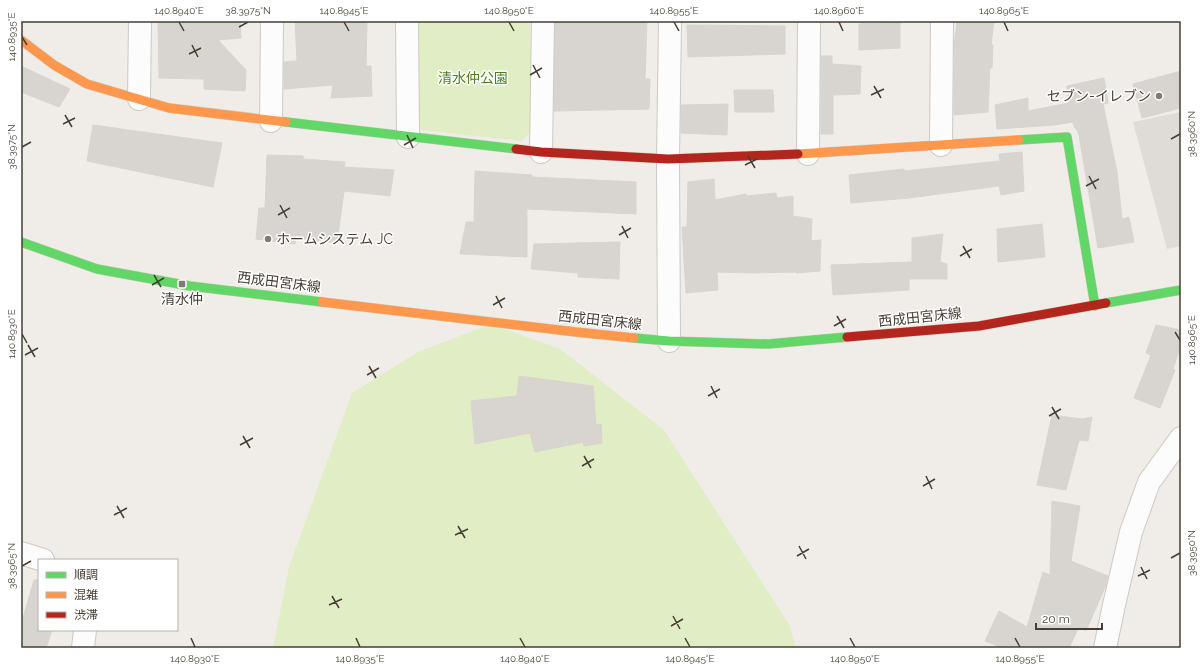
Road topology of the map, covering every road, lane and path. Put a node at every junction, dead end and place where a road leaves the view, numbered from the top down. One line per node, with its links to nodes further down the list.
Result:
1 (140, 21): 9 (street)
2 (272, 21): 10 (street)
3 (407, 21): 11 (street)
4 (543, 21): 13 (street)
5 (670, 21): 15 (street)
6 (809, 21): 14 (street)
7 (942, 21): 12 (street)
8 (21, 40): 9 (street)
9 (139, 99): 10 (street)
10 (271, 121): 11 (street)
11 (408, 137): 13 (street)
12 (941, 145): 14 (street); 18 (street)
13 (541, 152): 15 (street)
14 (808, 154): 15 (street)
15 (668, 159): 19 (street)
16 (21, 242): 19 (street, 西成田宮床線)
17 (1181, 290): 18 (street, 西成田宮床線)
18 (1095, 306): 19 (street, 西成田宮床線)
19 (669, 341)
20 (1181, 438): 25 (street)
21 (21, 553): 22 (street)
22 (40, 559)
23 (85, 631): 24 (street)
24 (83, 648)
25 (1106, 648)

